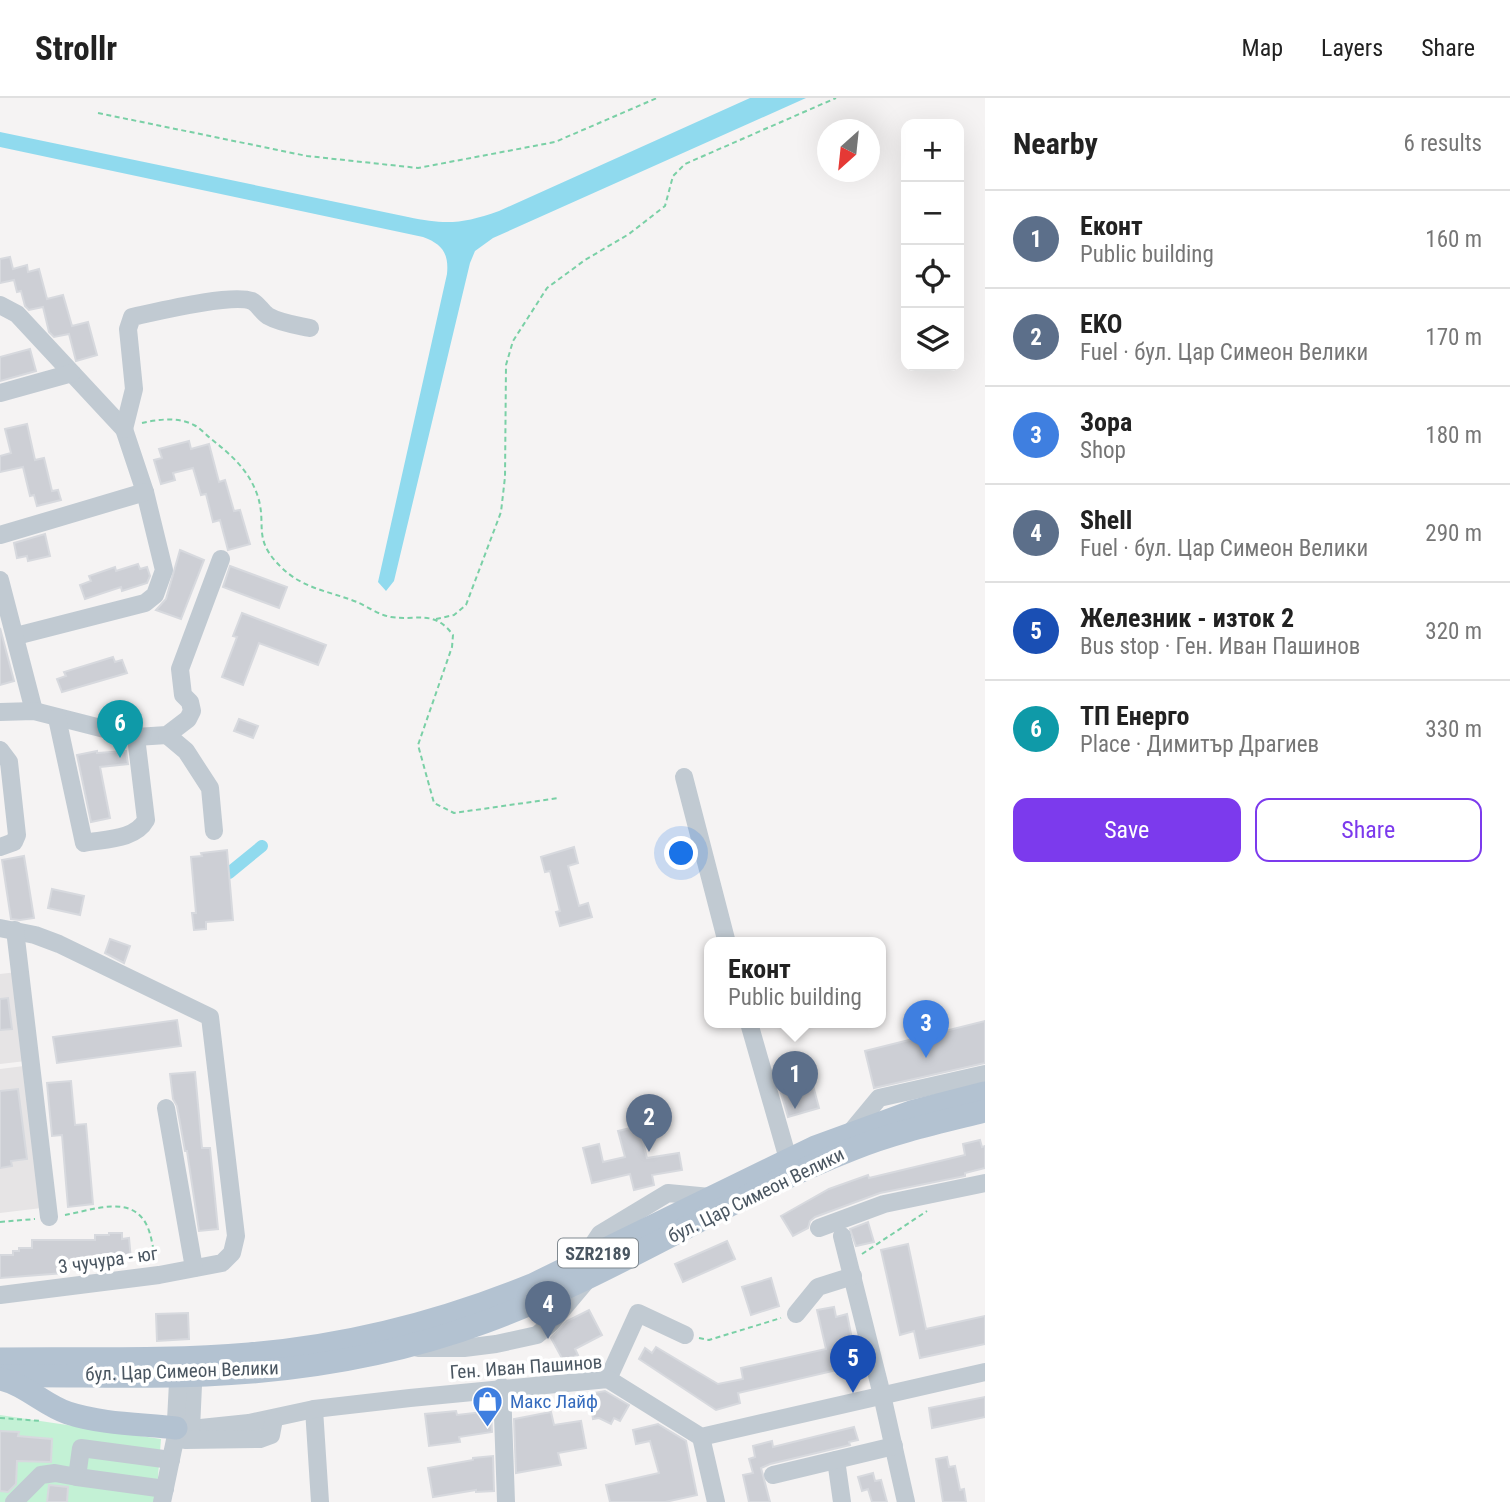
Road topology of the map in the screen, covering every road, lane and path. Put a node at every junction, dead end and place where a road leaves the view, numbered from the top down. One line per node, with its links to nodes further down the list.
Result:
1 (657, 98): 3 (path)
2 (836, 98): 13 (path)
3 (99, 113)
4 (0, 305): 6 (street)
5 (310, 328): 8 (street)
6 (72, 373): 7 (street); 8 (street)
7 (0, 393)
8 (124, 429): 9 (street); 13 (path)
9 (145, 492): 10 (street); 14 (street)
10 (0, 535)
11 (221, 559): 18 (street)
12 (0, 580): 14 (street)
13 (435, 619): 22 (path)
14 (16, 636): 15 (street)
15 (34, 711): 16 (street); 17 (street)
16 (0, 712)
17 (57, 718): 19 (street); 19 (street)
18 (167, 735): 19 (street); 23 (street)
19 (136, 737)
20 (0, 750): 24 (street)
21 (684, 777): 26 (street)
22 (559, 798)
23 (214, 831)
24 (0, 847)
25 (8, 929): 36 (street); 40 (street, 3 чучура - юг)
26 (725, 937)
27 (750, 1028): 33 (street)
28 (985, 1074): 32 (street)
29 (985, 1093): 32 (main road, бул. Цар Симеон Велики / SZR2189)
30 (166, 1108): 40 (street)
31 (985, 1111): 41 (main road, бул. Цар Симеон Велики / SZR2189)
32 (850, 1133): 33 (main road, бул. Цар Симеон Велики / SZR2189)
33 (788, 1158): 41 (main road, бул. Цар Симеон Велики / SZR2189)
34 (985, 1183): 38 (street)
35 (927, 1211): 42 (path)
36 (49, 1217): 37 (path); 43 (path)
37 (0, 1222)
38 (819, 1228)
39 (842, 1236): 42 (street)
40 (194, 1268): 43 (street, 3 чучура - юг)
41 (586, 1269): 48 (main road, бул. Цар Симеон Велики / SZR2189); 48 (main road, бул. Цар Симеон Велики / SZR2189)
42 (851, 1269): 45 (street); 53 (street)
43 (159, 1275): 44 (street, 3 чучура - юг)
44 (0, 1296)
45 (796, 1314): 46 (path)
46 (685, 1335): 51 (street)
47 (0, 1359): 48 (main road, бул. Цар Симеон Велики / SZR2189)
48 (187, 1366): 50 (main road, бул. Цар Симеон Велики / SZR2189); 55 (street)
49 (985, 1372): 53 (street)
50 (0, 1378): 55 (main road)
51 (608, 1379): 52 (street, Ген. Иван Пашинов); 56 (street, Ген. Иван Пашинов)
52 (502, 1387): 54 (street, Ген. Иван Пашинов); 65 (street)
53 (882, 1395): 56 (street); 57 (street)
54 (314, 1409): 55 (street, Ген. Иван Пашинов); 64 (street)
55 (181, 1433): 58 (street)
56 (701, 1437): 66 (street)
57 (894, 1446): 59 (street); 68 (street)
58 (171, 1460): 61 (street); 62 (street)
59 (836, 1460): 60 (street); 67 (street)
60 (774, 1475)
61 (77, 1477): 62 (street); 63 (street)
62 (164, 1495)
63 (15, 1502)
64 (320, 1502)
65 (506, 1502)
66 (716, 1502)
67 (842, 1502)
68 (906, 1502)

